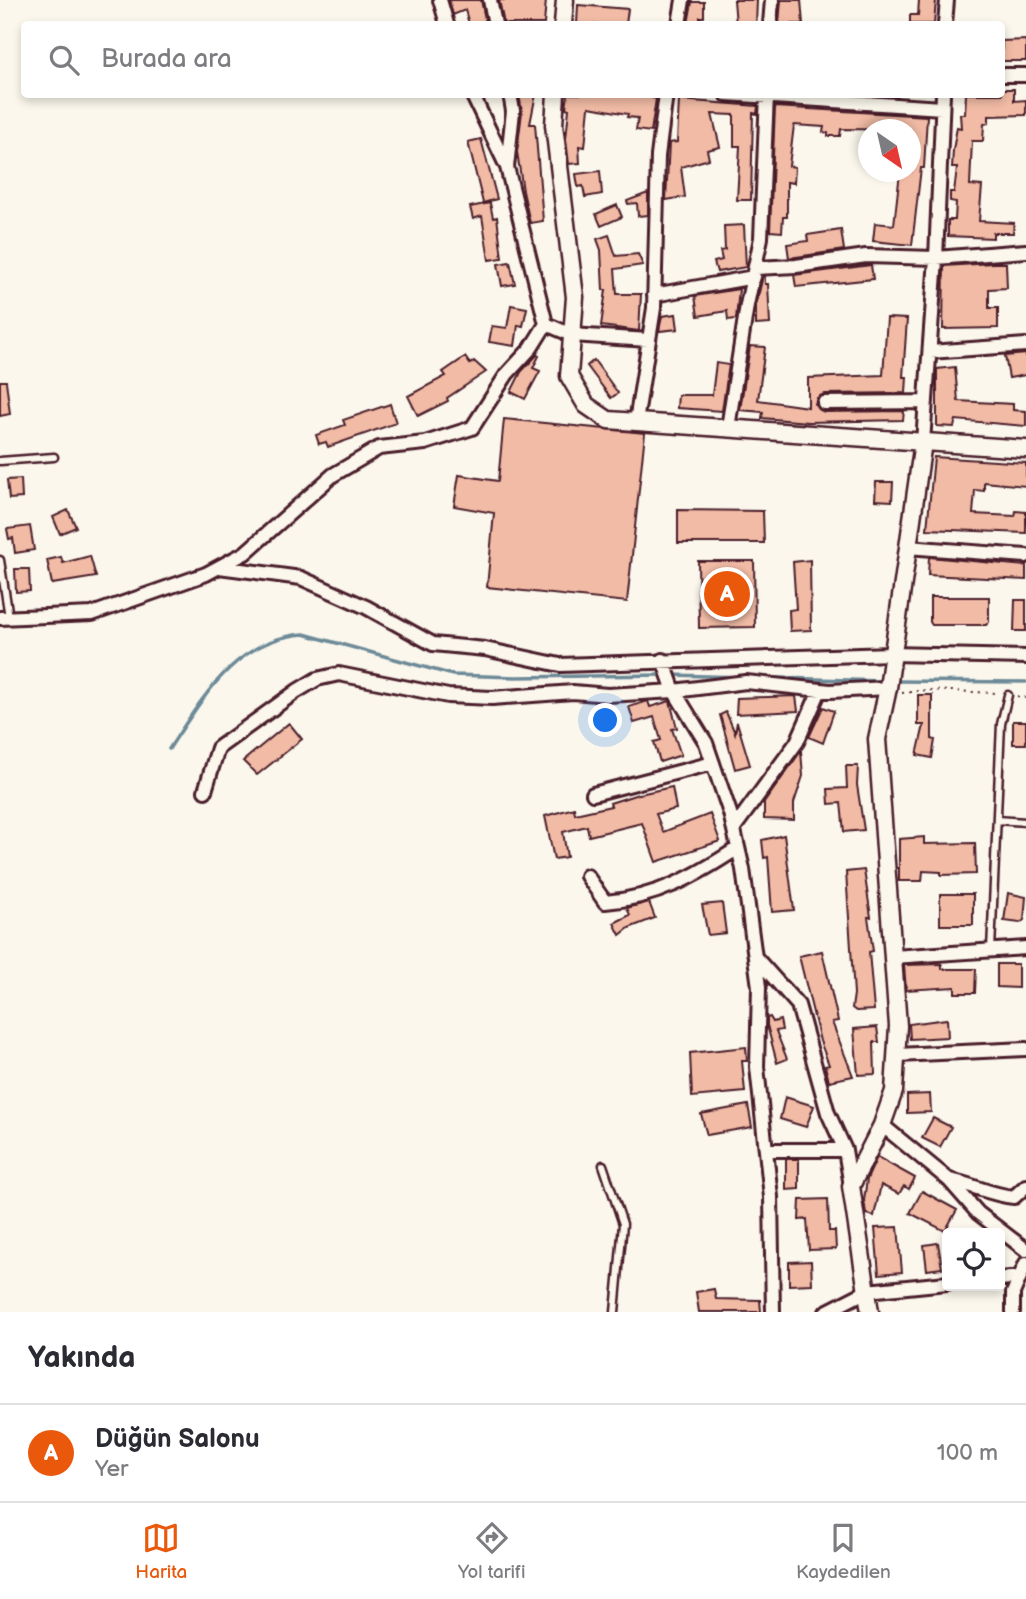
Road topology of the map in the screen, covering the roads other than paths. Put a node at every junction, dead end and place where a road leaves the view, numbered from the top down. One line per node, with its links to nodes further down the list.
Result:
1 (440, 0): 7 (street)
2 (490, 0): 8 (street)
3 (565, 0): 9 (street)
4 (682, 0): 10 (street)
5 (772, 0): 11 (street)
6 (947, 0): 12 (street)
7 (446, 21)
8 (494, 21)
9 (563, 21)
10 (679, 21)
11 (770, 21)
12 (945, 21)
13 (1005, 75): 14 (street)
14 (1026, 75)
15 (474, 98): 23 (street)
16 (511, 98): 23 (street)
17 (556, 98): 29 (street)
18 (665, 98): 27 (street)
19 (767, 98): 26 (street)
20 (807, 98): 22 (street)
21 (943, 98): 22 (street)
22 (942, 108): 25 (street)
23 (507, 167): 28 (street)
24 (1026, 251): 25 (street)
25 (936, 258): 26 (street); 32 (street)
26 (754, 273): 27 (street); 36 (street)
27 (654, 295): 30 (street)
28 (546, 324): 29 (street); 44 (street)
29 (572, 335): 30 (street); 35 (street)
30 (648, 340): 35 (street)
31 (1026, 345): 32 (street)
32 (930, 352): 33 (street)
33 (926, 402): 34 (street); 37 (street)
34 (824, 403)
35 (636, 422): 36 (street)
36 (728, 428): 37 (street)
37 (923, 442): 38 (street); 41 (street)
38 (1026, 449)
39 (54, 457): 40 (lane)
40 (0, 461)
41 (907, 547): 42 (street); 46 (street)
42 (1026, 556)
43 (0, 560): 45 (lane)
44 (219, 567): 45 (street); 48 (street)
45 (4, 618)
46 (891, 657): 47 (street); 48 (street); 51 (street)
47 (1026, 657)
48 (665, 665): 49 (street)
49 (673, 688): 50 (street); 53 (street); 54 (street)
50 (820, 690): 51 (street); 58 (street)
51 (887, 691): 63 (street)
52 (1008, 695): 56 (lane)
53 (713, 763): 55 (street); 58 (street)
54 (205, 792)
55 (593, 794)
56 (997, 820): 57 (lane); 62 (lane)
57 (1026, 822)
58 (734, 828): 59 (street)
59 (738, 848): 60 (street); 64 (street)
60 (587, 876)
61 (1026, 948): 62 (street)
62 (991, 950): 63 (street)
63 (893, 957): 66 (street)
64 (756, 958): 68 (street); 69 (street)
65 (1026, 1049): 66 (street)
66 (897, 1055): 67 (street)
67 (882, 1125): 71 (street); 72 (street)
68 (767, 1150): 69 (street); 81 (street)
69 (845, 1150): 72 (street)
70 (603, 1166): 80 (lane)
71 (949, 1180): 73 (street); 74 (street)
72 (851, 1185): 79 (street)
73 (1026, 1186)
74 (1026, 1250)
75 (1026, 1262): 76 (street)
76 (1020, 1277): 77 (street); 84 (street)
77 (1005, 1278)
78 (942, 1283): 79 (street)
79 (867, 1290): 82 (street); 83 (street)
80 (615, 1312)
81 (773, 1312)
82 (826, 1312)
83 (870, 1312)
84 (1013, 1312)

